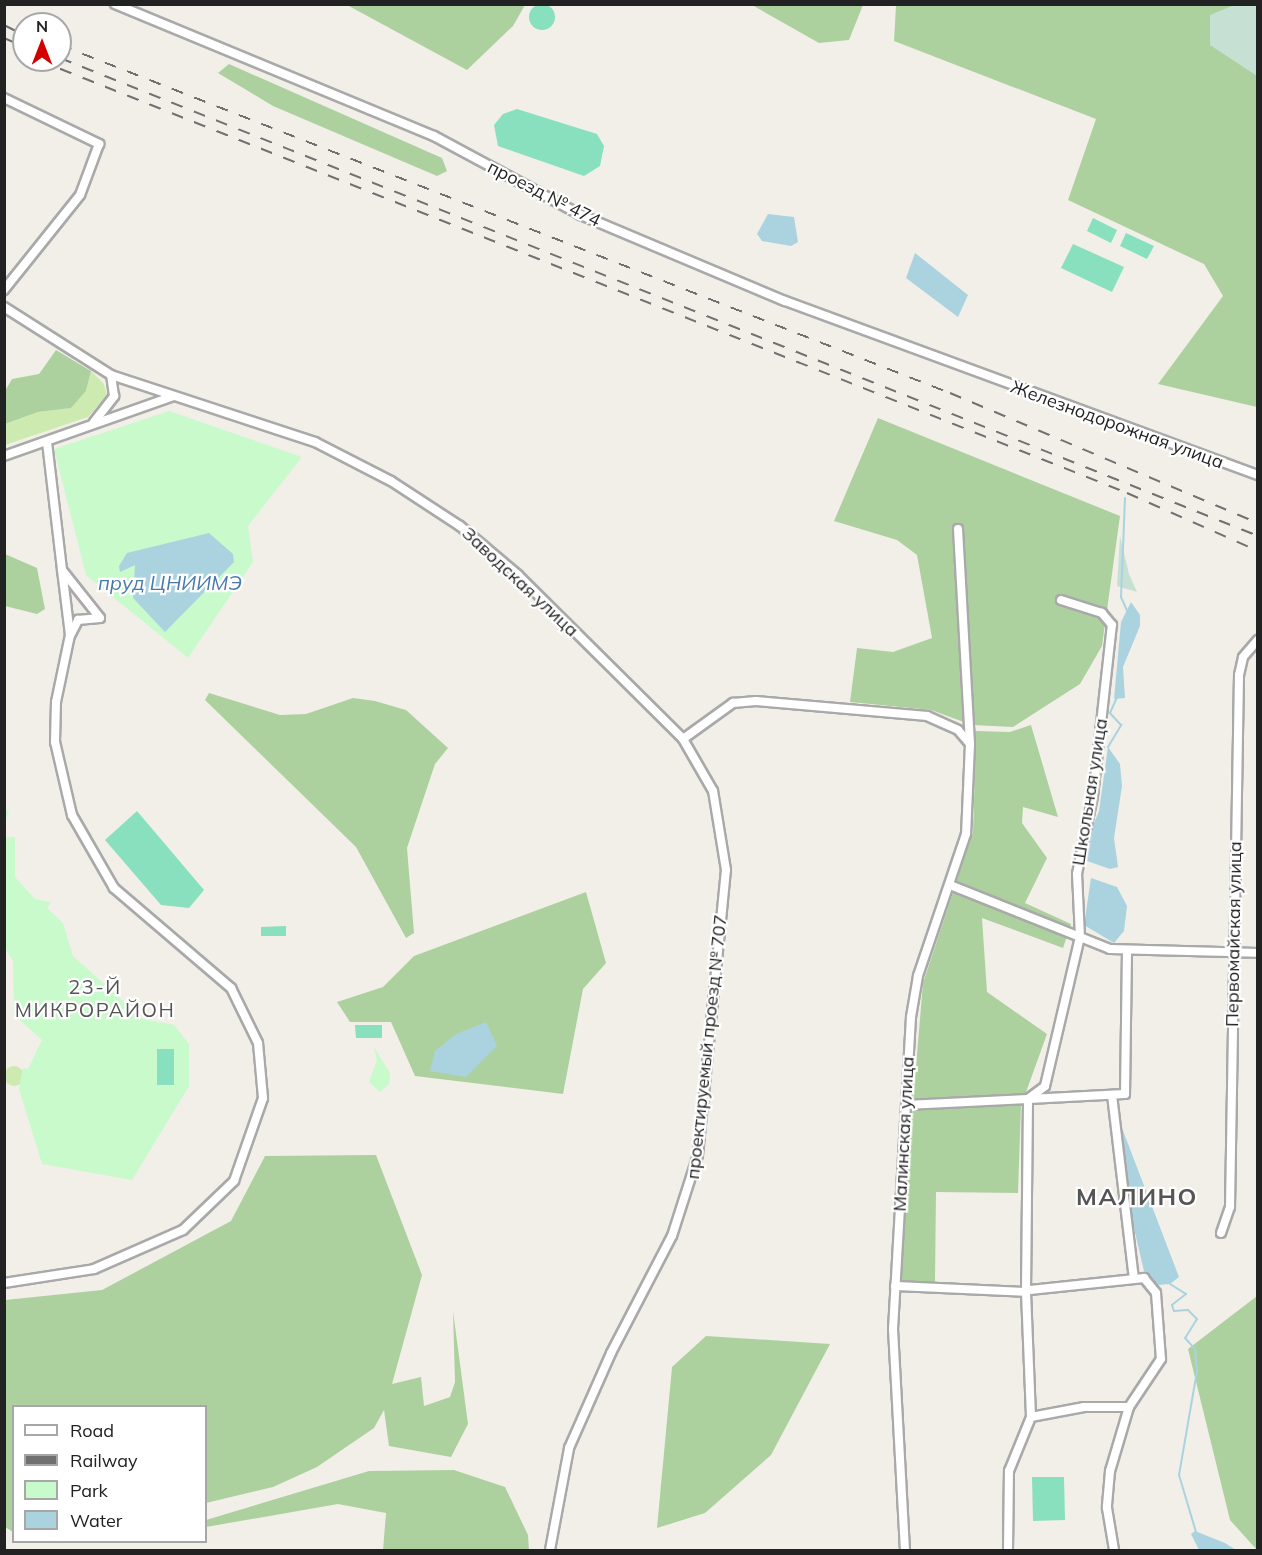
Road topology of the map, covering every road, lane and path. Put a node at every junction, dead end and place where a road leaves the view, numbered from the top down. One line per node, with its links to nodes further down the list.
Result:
1 (115, 4): 5 (street, проезд № 474)
2 (4, 98): 3 (street)
3 (4, 290)
4 (4, 307): 6 (street, Заводская улица)
5 (977, 374): 11 (street, Железнодорожная улица)
6 (111, 375): 7 (street, Заводская улица); 8 (street)
7 (173, 396): 8 (street); 17 (street, Заводская улица)
8 (91, 425): 9 (street)
9 (47, 442): 10 (street); 13 (street)
10 (4, 456)
11 (1257, 474)
12 (958, 529): 18 (street, Малинская улица)
13 (62, 570): 15 (street); 15 (street)
14 (1061, 600): 20 (street, Школьная улица)
15 (70, 634): 29 (street)
16 (1257, 640): 22 (street, Первомайская улица)
17 (682, 739): 18 (street); 34 (street, проектируемый проезд № 707)
18 (970, 744): 19 (street, Малинская улица)
19 (950, 885): 20 (street); 26 (street, Малинская улица)
20 (1080, 936): 21 (street); 25 (street, Школьная улица)
21 (1127, 952): 22 (street); 24 (street)
22 (1233, 953): 23 (street); 27 (street, Первомайская улица)
23 (1257, 953)
24 (1112, 1095): 25 (street); 28 (street)
25 (1028, 1099): 26 (street); 31 (street)
26 (906, 1105): 30 (street, Малинская улица)
27 (1221, 1233)
28 (1134, 1279): 31 (street); 32 (street)
29 (4, 1283)
30 (895, 1286): 31 (street); 35 (street, Малинская улица)
31 (1028, 1291): 33 (street)
32 (1129, 1407): 33 (street); 37 (street)
33 (1031, 1417): 36 (street)
34 (550, 1551)
35 (905, 1551)
36 (1008, 1551)
37 (1114, 1551)

